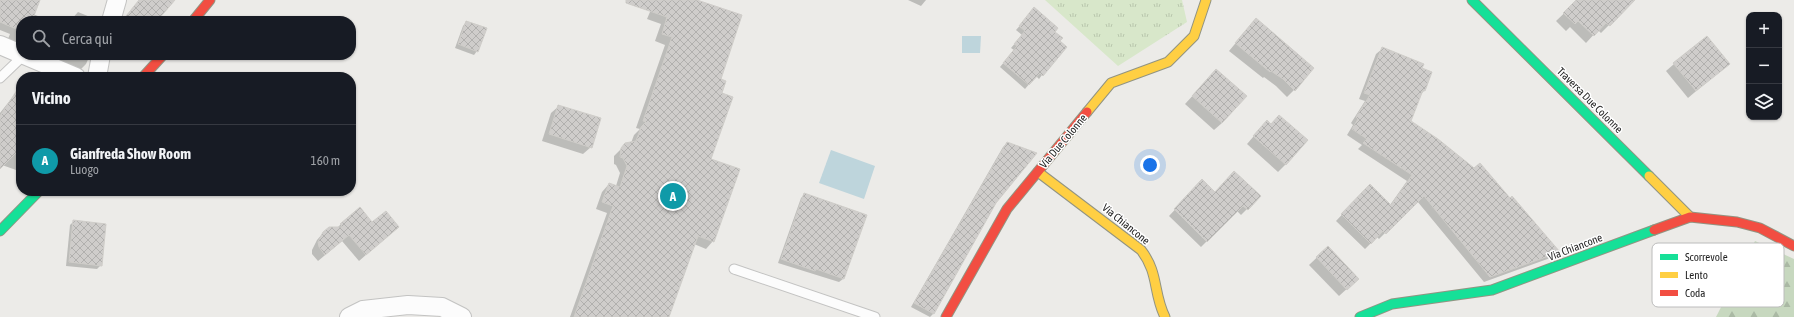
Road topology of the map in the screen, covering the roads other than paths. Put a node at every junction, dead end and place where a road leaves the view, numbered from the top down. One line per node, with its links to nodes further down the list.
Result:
1 (117, 0): 5 (street)
2 (210, 0): 6 (street)
3 (1206, 0): 17 (street, Via Due Colonne)
4 (1472, 0): 19 (street, Traversa Due Colonne)
5 (112, 16)
6 (198, 16)
7 (0, 45): 8 (street)
8 (16, 52)
9 (18, 60): 16 (lane)
10 (35, 60): 13 (street)
11 (100, 60): 14 (street)
12 (158, 60): 15 (street)
13 (64, 72)
14 (98, 72)
15 (148, 72)
16 (0, 78)
17 (1038, 172): 26 (street, Via Due Colonne); 27 (street, Via Chiancone)
18 (34, 196): 20 (street)
19 (1690, 217): 21 (street, Via Chiancone); 28 (street, Via Chiancone)
20 (0, 231)
21 (1794, 246)
22 (734, 269): 25 (lane)
23 (350, 317): 24 (street)
24 (462, 317)
25 (875, 317)
26 (946, 317)
27 (1165, 317)
28 (1360, 317)

